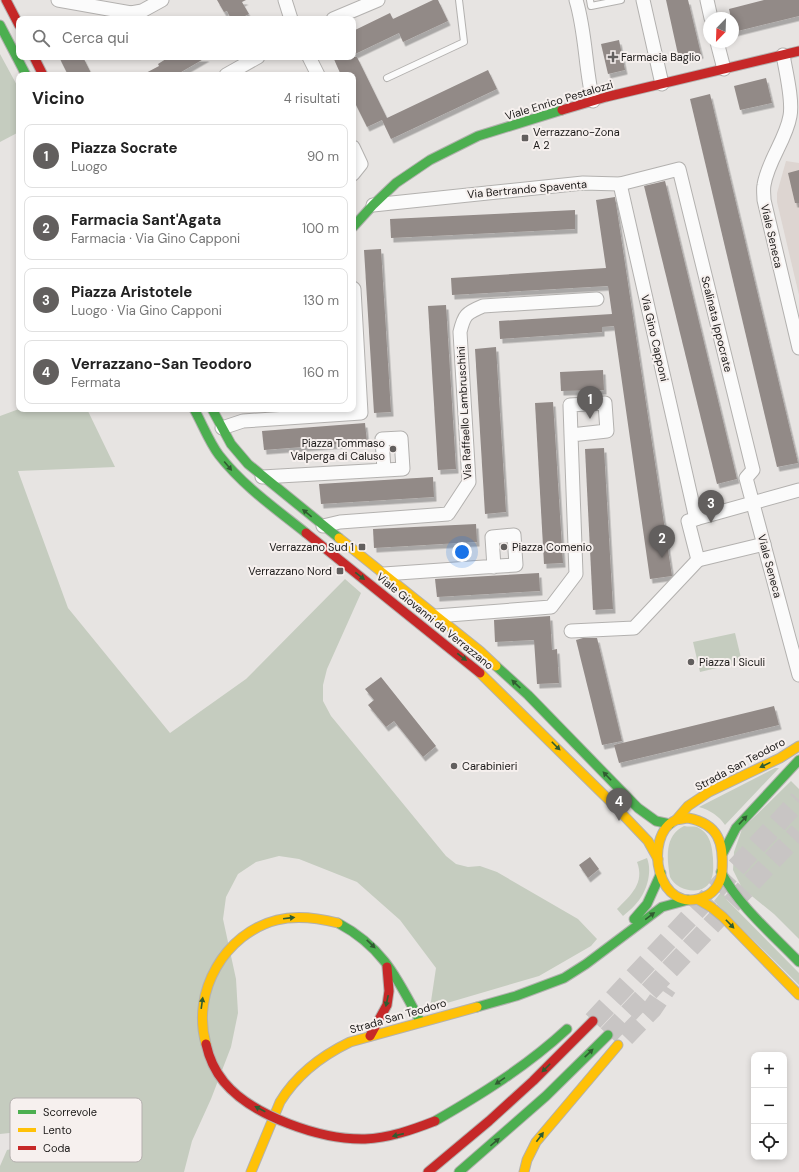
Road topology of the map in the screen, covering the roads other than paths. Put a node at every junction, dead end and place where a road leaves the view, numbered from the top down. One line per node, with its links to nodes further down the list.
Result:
1 (58, 0): 2 (street)
2 (162, 0)
3 (285, 0): 13 (street)
4 (378, 0): 14 (street)
5 (459, 0): 30 (lane)
6 (576, 0): 32 (street)
7 (590, 0): 8 (lane)
8 (621, 0)
9 (643, 0): 31 (street)
10 (707, 0): 12 (street)
11 (9, 1): 15 (main road)
12 (710, 12)
13 (290, 16)
14 (341, 16)
15 (16, 18)
16 (0, 25): 20 (main road)
17 (719, 48): 25 (street)
18 (799, 51): 19 (main road, Viale Enrico Pestalozzi)
19 (783, 55): 25 (main road, Viale Enrico Pestalozzi); 41 (street, Viale Seneca)
20 (16, 56)
21 (18, 60): 26 (main road)
22 (36, 60): 27 (main road)
23 (253, 60): 28 (street)
24 (310, 60): 29 (street)
25 (724, 69): 31 (main road, Viale Enrico Pestalozzi)
26 (24, 72)
27 (42, 72)
28 (231, 72)
29 (316, 72)
30 (387, 78)
31 (662, 84): 32 (main road, Viale Enrico Pestalozzi)
32 (594, 101): 37 (main road, Viale Enrico Pestalozzi)
33 (356, 153): 35 (street)
34 (679, 168): 36 (street, Via Bertrando Spaventa); 50 (street, Scalinata Ippocrate)
35 (356, 170)
36 (620, 184): 37 (street, Via Bertrando Spaventa); 53 (street, Via Gino Capponi)
37 (373, 205): 38 (main road, Viale Enrico Pestalozzi)
38 (356, 224)
39 (597, 299): 54 (street, Via Raffaello Lambruschini)
40 (356, 325): 44 (street)
41 (799, 348)
42 (196, 412): 47 (main road, Viale Giovanni da Verrazzano)
43 (214, 412): 44 (main road, Viale Giovanni da Verrazzano)
44 (222, 428): 46 (main road, Viale Giovanni da Verrazzano)
45 (571, 435): 59 (street)
46 (231, 444): 47 (main road); 49 (main road, Viale Giovanni da Verrazzano)
47 (218, 454): 66 (main road, Viale Giovanni da Verrazzano, one-way to 66)
48 (380, 470): 49 (street)
49 (262, 477): 54 (main road, Viale Giovanni da Verrazzano, one-way to 49)
50 (746, 478): 52 (street, Viale Seneca)
51 (799, 490): 52 (street)
52 (753, 503): 53 (street); 55 (street, Viale Seneca)
53 (696, 519): 56 (street)
54 (323, 526): 58 (main road, Viale Giovanni da Verrazzano)
55 (764, 544): 56 (street); 61 (street, Viale Seneca)
56 (698, 560): 60 (street)
57 (489, 567): 58 (street)
58 (384, 574): 59 (main road, Viale Giovanni da Verrazzano)
59 (436, 616): 64 (main road, Viale Giovanni da Verrazzano, one-way to 59)
60 (571, 632)
61 (799, 675)
62 (799, 746): 64 (main road, Strada San Teodoro, one-way to 64)
63 (799, 760): 65 (main road, one-way to 63)
64 (673, 822): 65 (main road); 66 (main road)
65 (723, 853): 67 (main road)
66 (658, 859): 68 (main road)
67 (722, 872): 70 (main road); 72 (main road)
68 (661, 873): 69 (main road); 71 (main road, Strada San Teodoro)
69 (688, 900): 70 (main road); 71 (main road, Strada San Teodoro, one-way to 69)
70 (699, 900): 74 (main road, one-way to 74)
71 (608, 948): 75 (main road, Strada San Teodoro)
72 (799, 962)
73 (386, 963): 75 (main road); 77 (main road, one-way to 73, bridge); 79 (main road, one-way to 79)
74 (799, 995)
75 (420, 1021): 79 (main road, Strada San Teodoro)
76 (593, 1021): 83 (main road, one-way to 83)
77 (574, 1023)
78 (608, 1035): 81 (main road, one-way to 78)
79 (370, 1036): 82 (main road, Strada San Teodoro)
80 (618, 1045): 84 (main road, one-way to 80)
81 (462, 1170)
82 (251, 1172)
83 (428, 1172)
84 (524, 1172)

